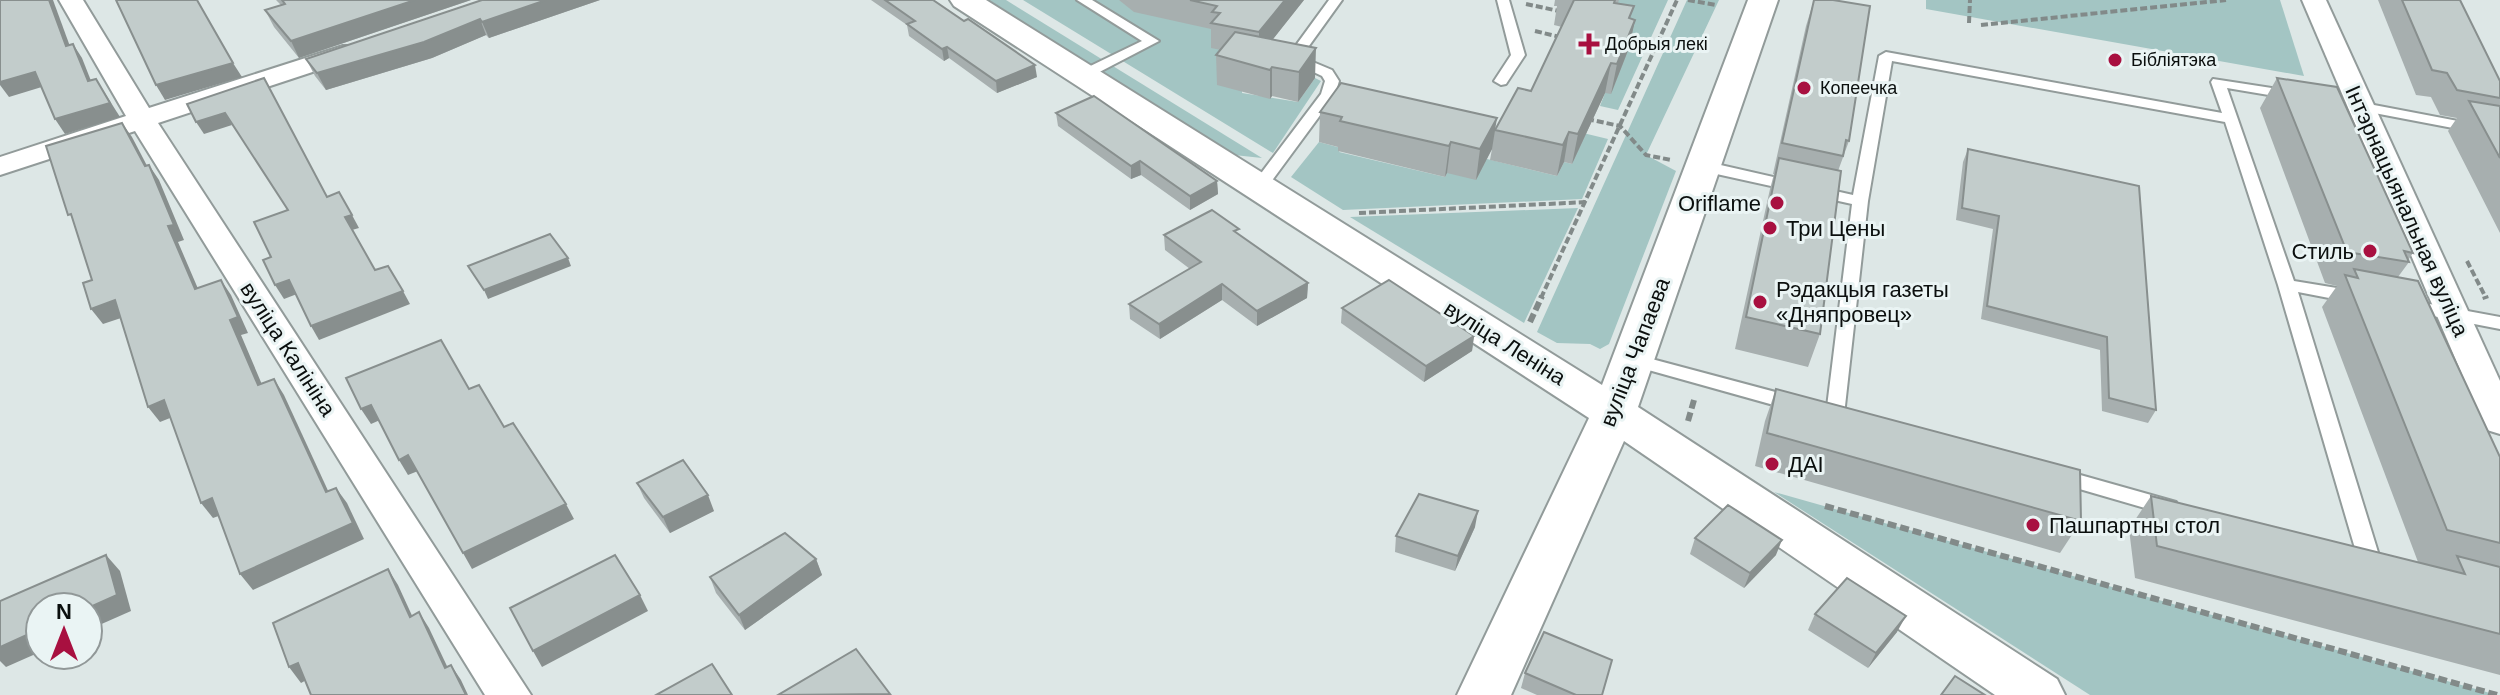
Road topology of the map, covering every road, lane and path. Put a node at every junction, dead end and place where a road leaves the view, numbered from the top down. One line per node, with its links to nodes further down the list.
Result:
1 (71, 0): 26 (street, вуліца Калініна)
2 (965, 0): 18 (street, вуліца Леніна)
3 (1083, 0): 18 (lane)
4 (1336, 0): 20 (lane)
5 (1503, 0): 19 (lane)
6 (1677, 0): 27 (path)
7 (1688, 0): 13 (path)
8 (1763, 0): 30 (street, вуліца Чапаева)
9 (1970, 0): 15 (path)
10 (2226, 0): 16 (path)
11 (2314, 0): 23 (street, Інтэрнацыянальная вуліца)
12 (1522, 3): 14 (path)
13 (1716, 5)
14 (1560, 11)
15 (1969, 23)
16 (1981, 25)
17 (369, 46): 26 (street)
18 (1083, 75): 31 (street, вуліца Леніна)
19 (1501, 81)
20 (1328, 94): 22 (lane); 31 (lane)
21 (2312, 98): 25 (lane)
22 (1371, 103)
23 (2352, 105): 28 (lane); 36 (street, Інтэрнацыянальная вуліца)
24 (1576, 117): 27 (path)
25 (2231, 119): 32 (lane); 35 (lane)
26 (143, 122): 29 (street); 46 (street, вуліца Калініна)
27 (1620, 126): 30 (path); 33 (path)
28 (2500, 133)
29 (0, 166)
30 (1703, 166): 32 (lane); 39 (street, вуліца Чапаева)
31 (1259, 187): 40 (street, вуліца Леніна)
32 (1860, 201): 39 (lane)
33 (1588, 202): 34 (path); 38 (path)
34 (1354, 214)
35 (2287, 285): 36 (lane); 45 (lane)
36 (2452, 314): 37 (lane); 41 (street, Інтэрнацыянальная вуліца)
37 (2500, 323)
38 (1526, 331)
39 (1633, 360): 40 (street, вуліца Чапаева)
40 (1614, 413): 47 (street, вуліца Чапаева); 48 (street, вуліца Леніна)
41 (2500, 421)
42 (2034, 470): 44 (lane)
43 (1821, 505): 49 (path)
44 (2187, 511)
45 (2340, 553)
46 (509, 695)
47 (1484, 695)
48 (2038, 695)
49 (2497, 695)

